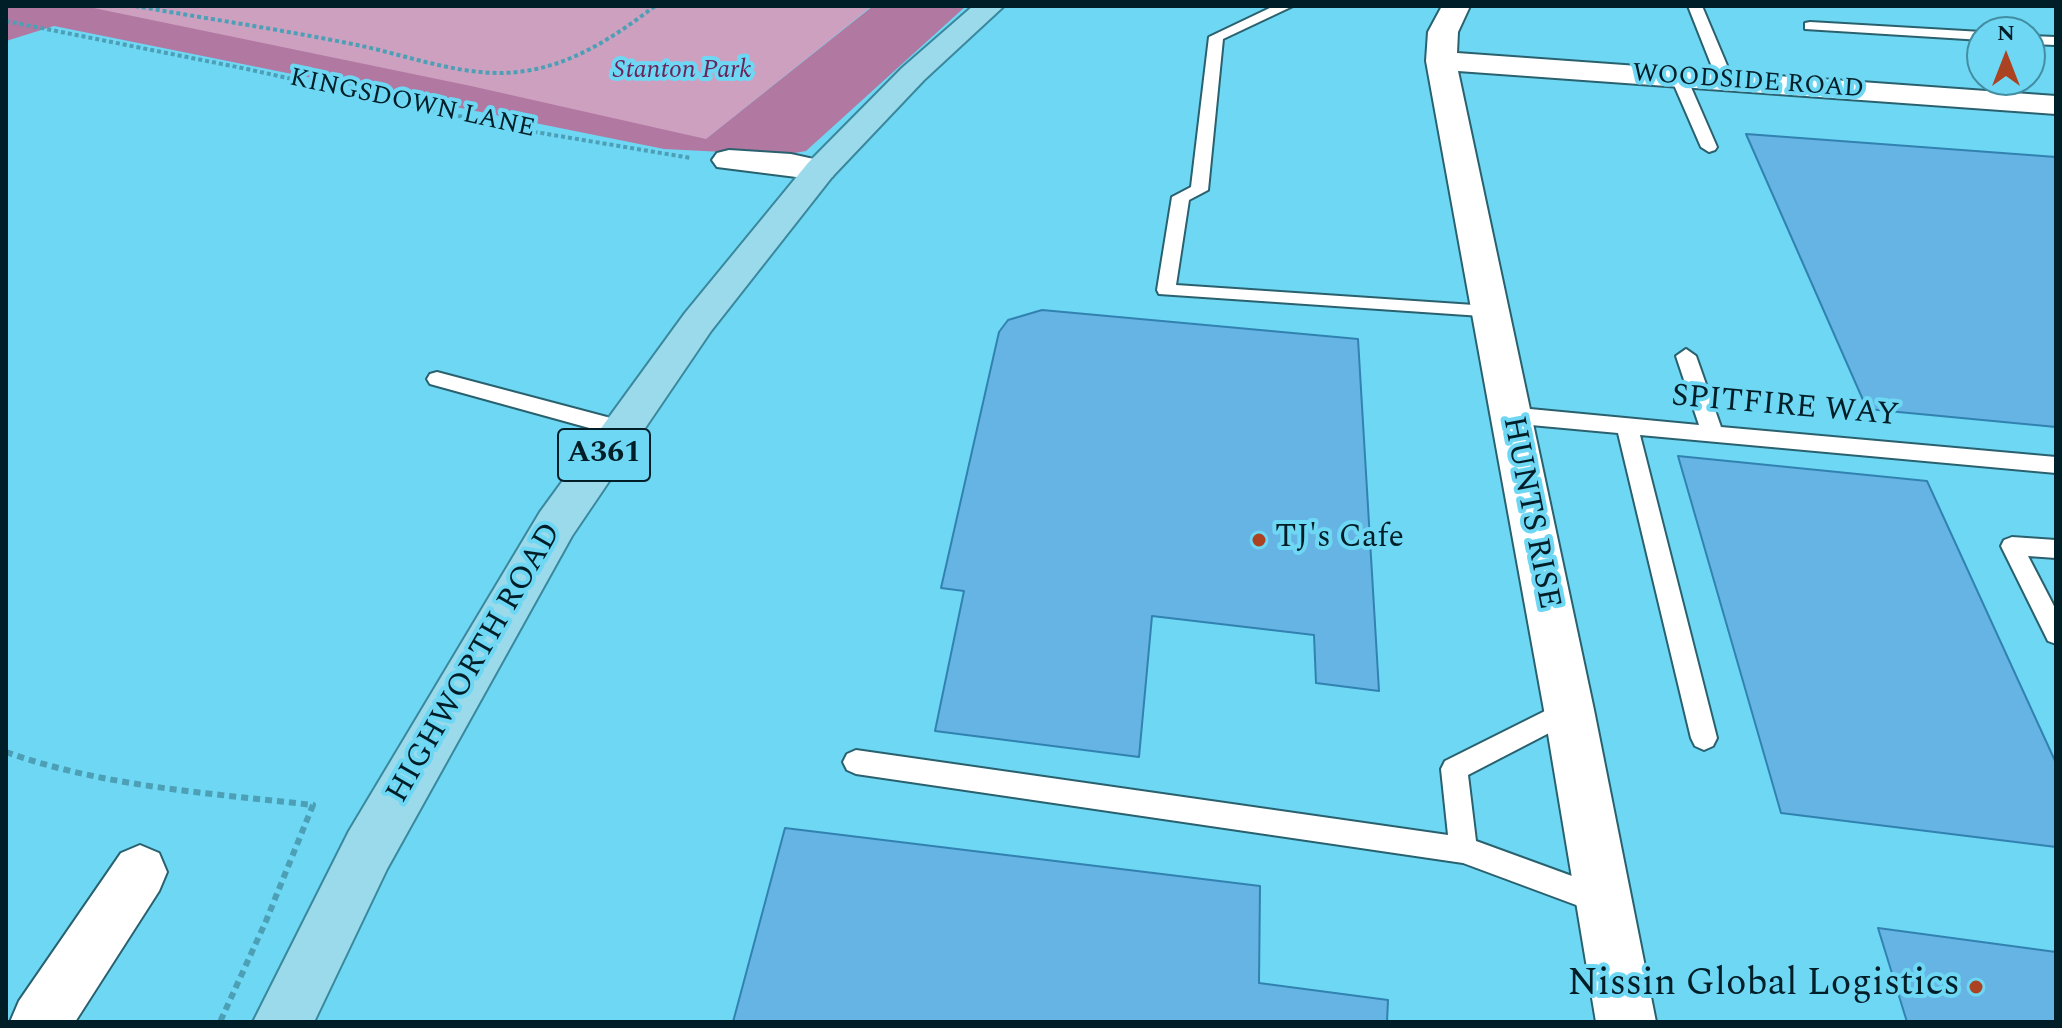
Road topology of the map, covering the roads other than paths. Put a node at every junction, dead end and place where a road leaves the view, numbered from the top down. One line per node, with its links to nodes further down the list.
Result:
1 (990, 6): 13 (main road, HIGHWORTH ROAD / A361)
2 (1286, 6): 14 (lane)
3 (1456, 6): 7 (street, HUNTS RISE)
4 (1695, 6): 9 (lane)
5 (1810, 26): 6 (lane)
6 (1966, 35)
7 (1441, 61): 8 (street, WOODSIDE ROAD); 14 (street, HUNTS RISE)
8 (1679, 78): 9 (street, WOODSIDE ROAD); 11 (lane)
9 (1726, 82): 10 (street, WOODSIDE ROAD)
10 (2056, 105)
11 (1709, 147)
12 (729, 160): 13 (street)
13 (820, 170): 19 (main road, HIGHWORTH ROAD / A361)
14 (1489, 312): 17 (street, HUNTS RISE)
15 (1686, 356): 20 (lane)
16 (437, 379): 19 (lane)
17 (1509, 415): 18 (lane, SPITFIRE WAY); 24 (street, HUNTS RISE)
18 (1627, 426): 20 (lane, SPITFIRE WAY); 25 (lane)
19 (622, 429): 31 (main road, HIGHWORTH ROAD / A361)
20 (1713, 434): 21 (lane, SPITFIRE WAY)
21 (2056, 465)
22 (2056, 549): 23 (lane)
23 (2056, 634)
24 (1569, 710): 27 (lane); 29 (street, HUNTS RISE)
25 (1704, 738)
26 (856, 762): 27 (lane)
27 (1463, 850): 29 (lane)
28 (140, 872): 30 (street)
29 (1604, 902): 32 (street, HUNTS RISE)
30 (40, 1022)
31 (283, 1022)
32 (1626, 1022)

